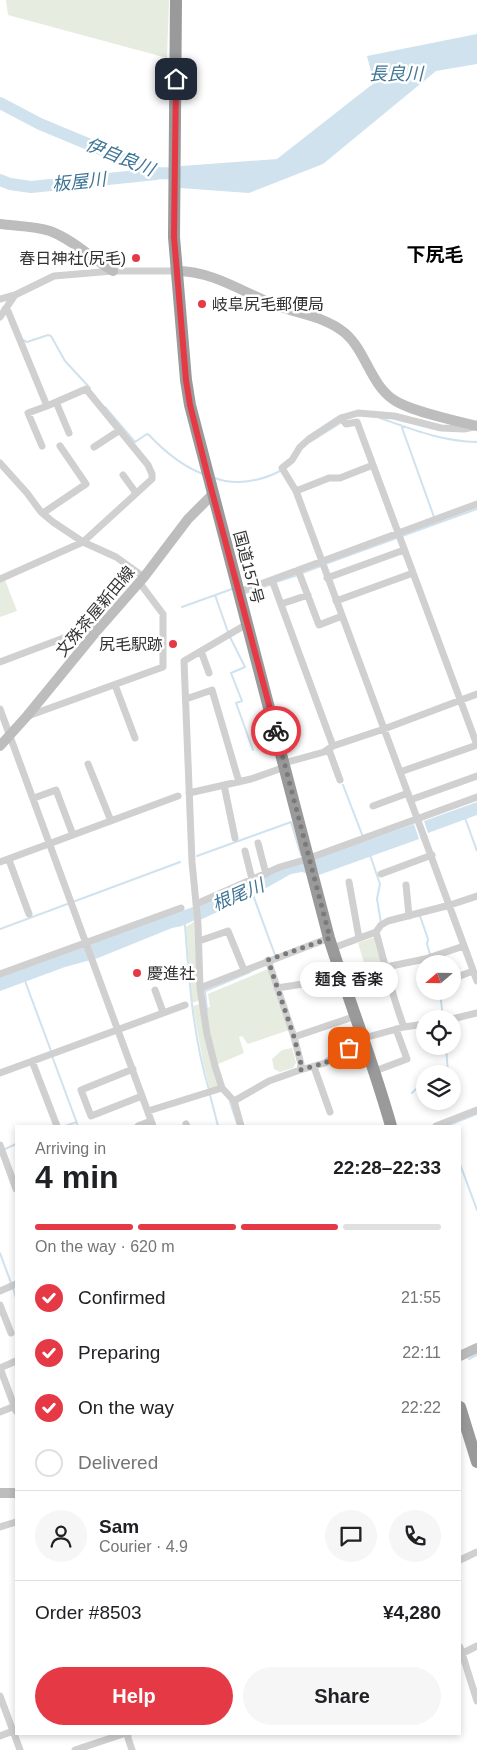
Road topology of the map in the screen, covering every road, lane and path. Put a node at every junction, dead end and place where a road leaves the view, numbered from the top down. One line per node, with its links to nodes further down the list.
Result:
1 (176, 0): 3 (highway, 国道157号)
2 (0, 224): 4 (main road)
3 (178, 268): 4 (street); 12 (main road); 23 (highway, 国道157号)
4 (113, 271): 5 (street)
5 (15, 295): 6 (street); 7 (street)
6 (0, 299)
7 (5, 309): 8 (street); 10 (street)
8 (0, 317)
9 (56, 402): 10 (street); 13 (street); 14 (street)
10 (47, 406): 15 (street)
11 (341, 418): 12 (street); 19 (street); 21 (street)
12 (477, 426)
13 (120, 430): 17 (street); 22 (street)
14 (69, 434)
15 (42, 446)
16 (60, 446): 25 (street)
17 (94, 447)
18 (0, 463): 25 (street)
19 (373, 465): 21 (street); 26 (street)
20 (124, 475): 22 (street)
21 (296, 491): 29 (street)
22 (136, 493): 27 (street)
23 (212, 494): 34 (main road, 文殊茶屋新田線); 36 (highway, 国道157号)
24 (477, 504): 26 (street)
25 (43, 513): 27 (street)
26 (398, 534): 28 (street); 29 (street)
27 (83, 542): 33 (street); 34 (street)
28 (404, 550): 31 (street); 32 (street)
29 (322, 562): 30 (street); 32 (street)
30 (298, 570): 35 (street); 37 (street)
31 (413, 573): 38 (street); 49 (street)
32 (328, 578): 38 (street)
33 (0, 579)
34 (141, 580): 42 (main road, 文殊茶屋新田線); 46 (street)
35 (272, 580): 36 (street); 39 (street)
36 (238, 589): 41 (highway, 国道157号)
37 (308, 595): 39 (street); 40 (street)
38 (336, 601): 40 (street)
39 (281, 604): 57 (street)
40 (342, 616): 52 (street)
41 (247, 624): 43 (street); 59 (highway, 国道157号)
42 (100, 628): 44 (street); 51 (main road, 文殊茶屋新田線)
43 (200, 651): 45 (street); 48 (street)
44 (0, 662)
45 (209, 673)
46 (115, 685): 51 (street); 54 (street)
47 (477, 694): 49 (street)
48 (186, 699): 63 (street); 65 (street)
49 (461, 700): 52 (street); 55 (street)
50 (0, 709): 53 (street)
51 (27, 716): 53 (main road, 文殊茶屋新田線)
52 (384, 730): 57 (street); 60 (street)
53 (10, 735): 56 (main road, 文殊茶屋新田線); 69 (street)
54 (135, 738)
55 (477, 745): 60 (street)
56 (0, 746)
57 (331, 748): 59 (street); 62 (street)
58 (88, 764): 71 (street)
59 (285, 765): 63 (street); 80 (highway, 国道157号)
60 (400, 772): 67 (street)
61 (477, 776): 67 (street)
62 (340, 780)
63 (239, 782): 64 (street)
64 (224, 785): 65 (street); 73 (street)
65 (189, 793): 87 (street)
66 (178, 796): 71 (street)
67 (409, 797): 70 (street); 77 (street, bridge)
68 (477, 797): 80 (street)
69 (34, 798): 72 (street); 74 (street)
70 (373, 806)
71 (111, 821): 72 (street)
72 (73, 835): 74 (street)
73 (235, 838)
74 (50, 843): 78 (street); 95 (street)
75 (258, 843): 81 (street)
76 (245, 852): 83 (street)
77 (432, 856): 82 (street); 88 (street)
78 (9, 860): 79 (street); 90 (street)
79 (0, 862)
80 (311, 865): 81 (street); 96 (highway, 国道157号)
81 (266, 874): 83 (street)
82 (381, 874)
83 (252, 880): 87 (street)
84 (349, 882): 93 (street)
85 (406, 885): 91 (street)
86 (477, 896): 88 (street)
87 (196, 904): 94 (street)
88 (450, 905): 91 (street); 97 (street)
89 (181, 908): 95 (street)
90 (29, 914)
91 (409, 916): 92 (street)
92 (376, 932): 93 (street); 100 (street)
93 (359, 938): 96 (street)
94 (199, 941): 99 (street); 106 (street)
95 (86, 943): 102 (street); 116 (street)
96 (331, 943): 98 (street); 104 (highway, 国道157号)
97 (464, 946): 100 (street); 101 (street)
98 (268, 960): 99 (street); 107 (street)
99 (244, 970): 106 (street)
100 (387, 970): 104 (street); 115 (street)
101 (473, 971): 103 (street); 105 (street)
102 (0, 974)
103 (461, 976)
104 (342, 979): 107 (street); 112 (highway, 国道157号)
105 (477, 981)
106 (200, 988): 126 (street)
107 (277, 988): 118 (street)
108 (156, 990): 110 (street)
109 (185, 1005): 110 (street)
110 (163, 1012): 116 (street)
111 (477, 1013): 113 (street)
112 (356, 1016): 118 (street); 119 (highway, 国道157号)
113 (461, 1017)
114 (416, 1025): 115 (street)
115 (404, 1027): 117 (street)
116 (118, 1029): 120 (street); 122 (street)
117 (396, 1030): 119 (street); 124 (street)
118 (294, 1037): 123 (street)
119 (364, 1038): 121 (street); 124 (highway, 国道157号)
120 (32, 1061): 125 (street); 133 (street)
121 (314, 1067): 123 (street); 131 (street)
122 (132, 1069): 127 (street); 127 (street)
123 (300, 1070): 128 (street)
124 (376, 1071): 135 (highway, 国道157号)
125 (0, 1073)
126 (222, 1088): 128 (street); 130 (street)
127 (142, 1096): 130 (street)
128 (234, 1101): 134 (street)
129 (477, 1110): 136 (street)
130 (148, 1111): 132 (street)
131 (330, 1112)
132 (152, 1124)
133 (57, 1125)
134 (241, 1125)
135 (391, 1125)
136 (439, 1125)
137 (0, 1144): 139 (street)
138 (15, 1163): 139 (street)
139 (8, 1166): 140 (street)
140 (15, 1186)
141 (15, 1284): 142 (street)
142 (0, 1291)
143 (0, 1305): 144 (street)
144 (10, 1333)
145 (477, 1348): 146 (main road)
146 (461, 1356)
147 (15, 1362): 148 (street)
148 (0, 1368): 149 (street)
149 (15, 1409): 151 (street)
150 (461, 1410): 152 (highway)
151 (0, 1412)
152 (477, 1462)
153 (0, 1493): 154 (main road)
154 (15, 1493)
155 (15, 1522): 156 (street)
156 (0, 1527)
157 (477, 1552): 158 (street)
158 (461, 1560)
159 (477, 1646): 160 (street)
160 (461, 1650): 161 (street)
161 (476, 1692): 163 (street)
162 (0, 1696): 164 (street)
163 (477, 1701)
164 (13, 1731): 167 (street); 169 (street)
165 (115, 1735): 168 (street)
166 (128, 1735): 171 (street)
167 (0, 1736)
168 (100, 1737): 170 (street)
169 (20, 1750)
170 (75, 1750)
171 (132, 1750)

